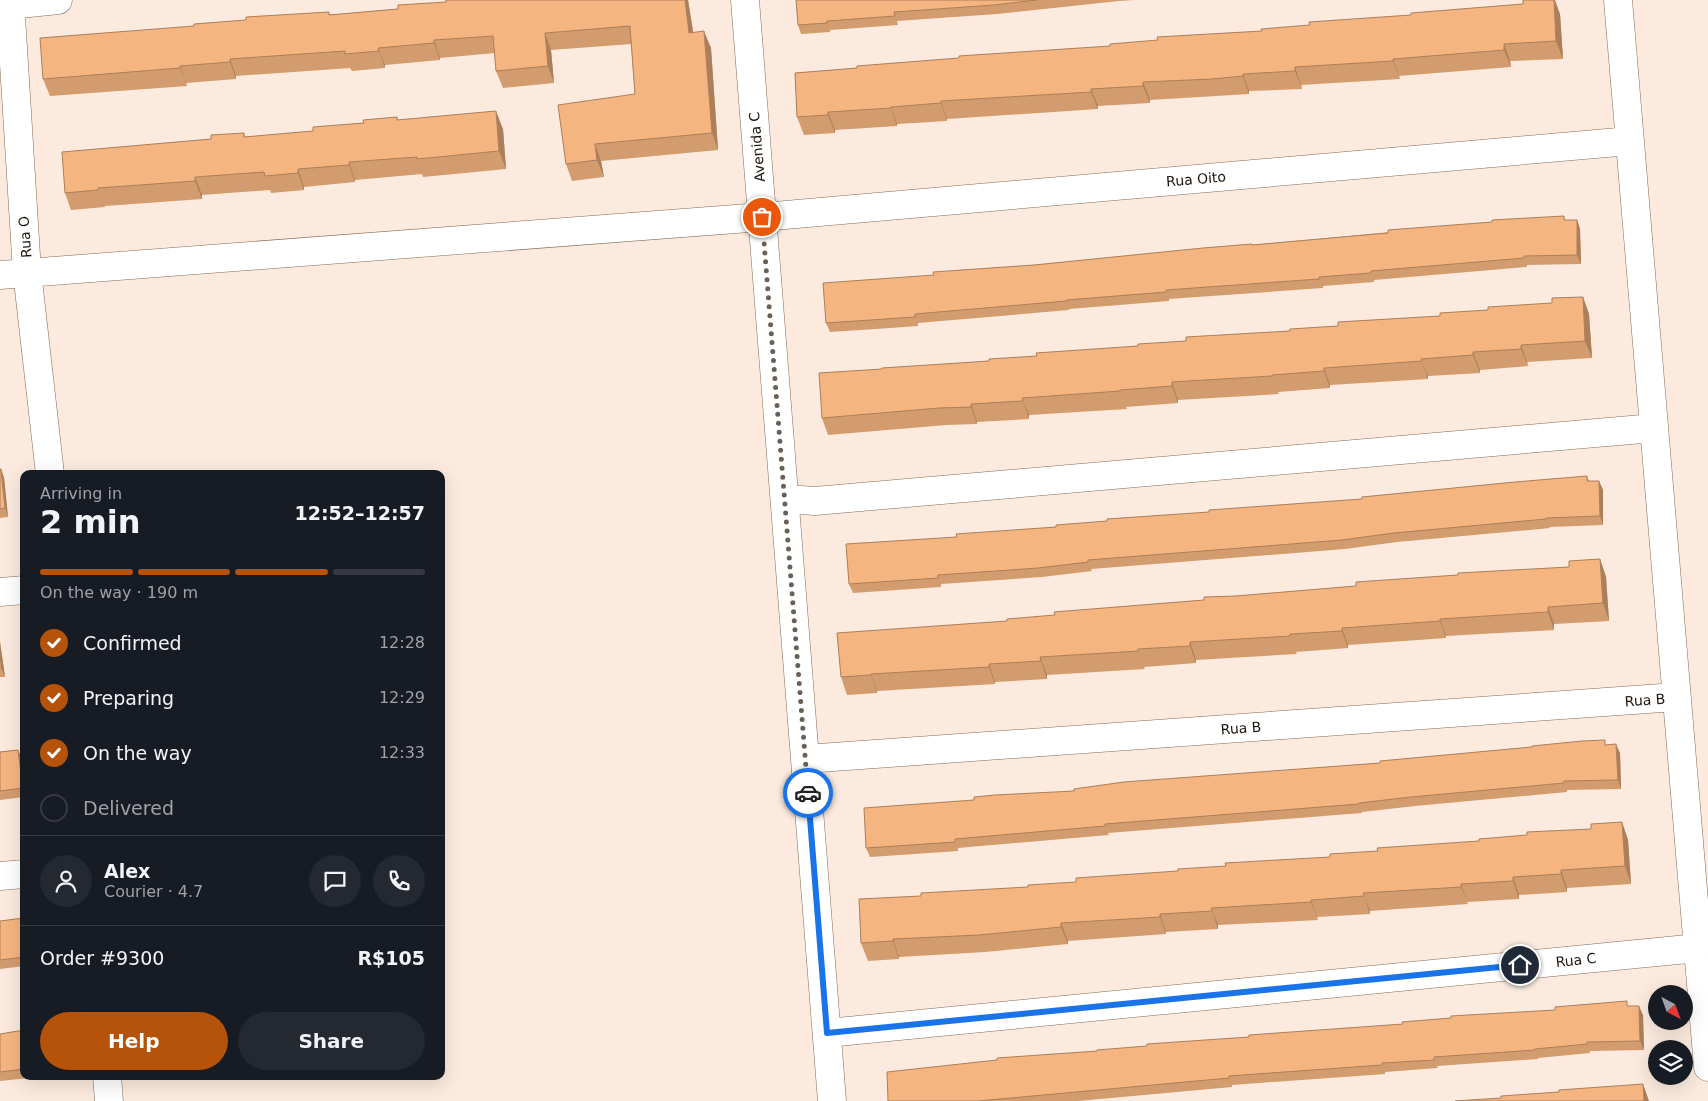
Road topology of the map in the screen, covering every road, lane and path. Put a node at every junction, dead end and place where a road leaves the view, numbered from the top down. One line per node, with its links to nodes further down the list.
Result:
1 (58, 0): 4 (street)
2 (745, 0): 6 (street, Avenida C)
3 (1618, 0): 5 (street)
4 (7, 3): 7 (street, Rua O)
5 (1630, 141): 6 (street, Rua Oito); 9 (street)
6 (762, 217): 7 (street, Rua Oito); 11 (street, Avenida C)
7 (27, 272): 8 (street, Rua Oito); 10 (street, Rua O)
8 (0, 275)
9 (1654, 428): 11 (street); 14 (street)
10 (50, 470)
11 (785, 499): 15 (street, Avenida C)
12 (20, 590): 13 (street)
13 (0, 592)
14 (1676, 697): 15 (street, Rua B); 18 (street)
15 (805, 759): 19 (street, Avenida C)
16 (20, 874): 17 (street)
17 (0, 876)
18 (1698, 948): 19 (street, Rua C); 20 (street)
19 (827, 1033): 23 (street, Avenida C)
20 (1708, 1066)
21 (107, 1080): 22 (street)
22 (109, 1101)
23 (832, 1101)

